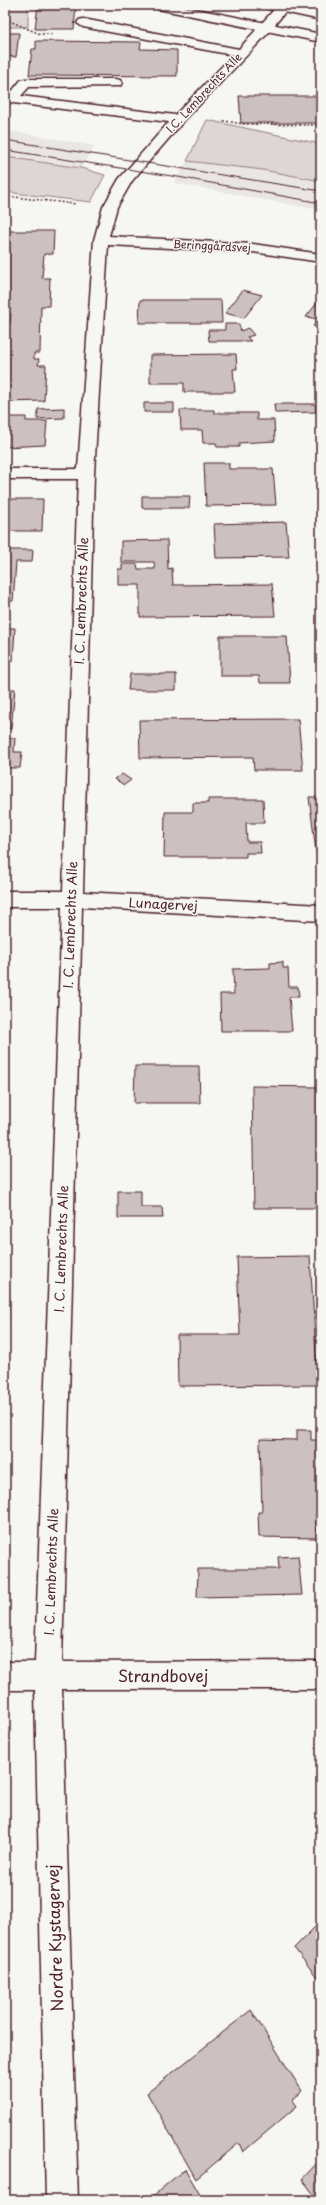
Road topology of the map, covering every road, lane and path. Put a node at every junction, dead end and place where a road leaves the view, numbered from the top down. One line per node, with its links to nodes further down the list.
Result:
1 (158, 5): 6 (street)
2 (269, 5): 3 (street)
3 (282, 8): 4 (street); 6 (street, I.C. Lembrechts Alle)
4 (321, 16)
5 (83, 23): 8 (street)
6 (266, 28): 7 (street); 8 (street, I.C. Lembrechts Alle)
7 (321, 38)
8 (242, 53): 11 (street, I.C. Lembrechts Alle)
9 (116, 83): 10 (street)
10 (9, 98): 11 (street)
11 (180, 117): 12 (path); 13 (street, I.C. Lembrechts Alle)
12 (321, 125)
13 (126, 179): 15 (street, I. C. Lembrechts Alle)
14 (5, 196): 15 (path)
15 (110, 207): 16 (street, I. C. Lembrechts Alle)
16 (102, 240): 17 (street, Beringgårdsvej); 19 (street, I. C. Lembrechts Alle)
17 (321, 258)
18 (5, 474): 19 (street)
19 (86, 474): 21 (street, I. C. Lembrechts Alle)
20 (5, 899): 21 (street, Lunagervej)
21 (71, 899): 22 (street, Lunagervej); 25 (street, I. C. Lembrechts Alle)
22 (321, 913)
23 (321, 1675): 25 (street, Strandbovej)
24 (5, 1676): 25 (street, Strandbovej)
25 (48, 1676): 26 (street, Nordre Kystagervej)
26 (62, 2200)

